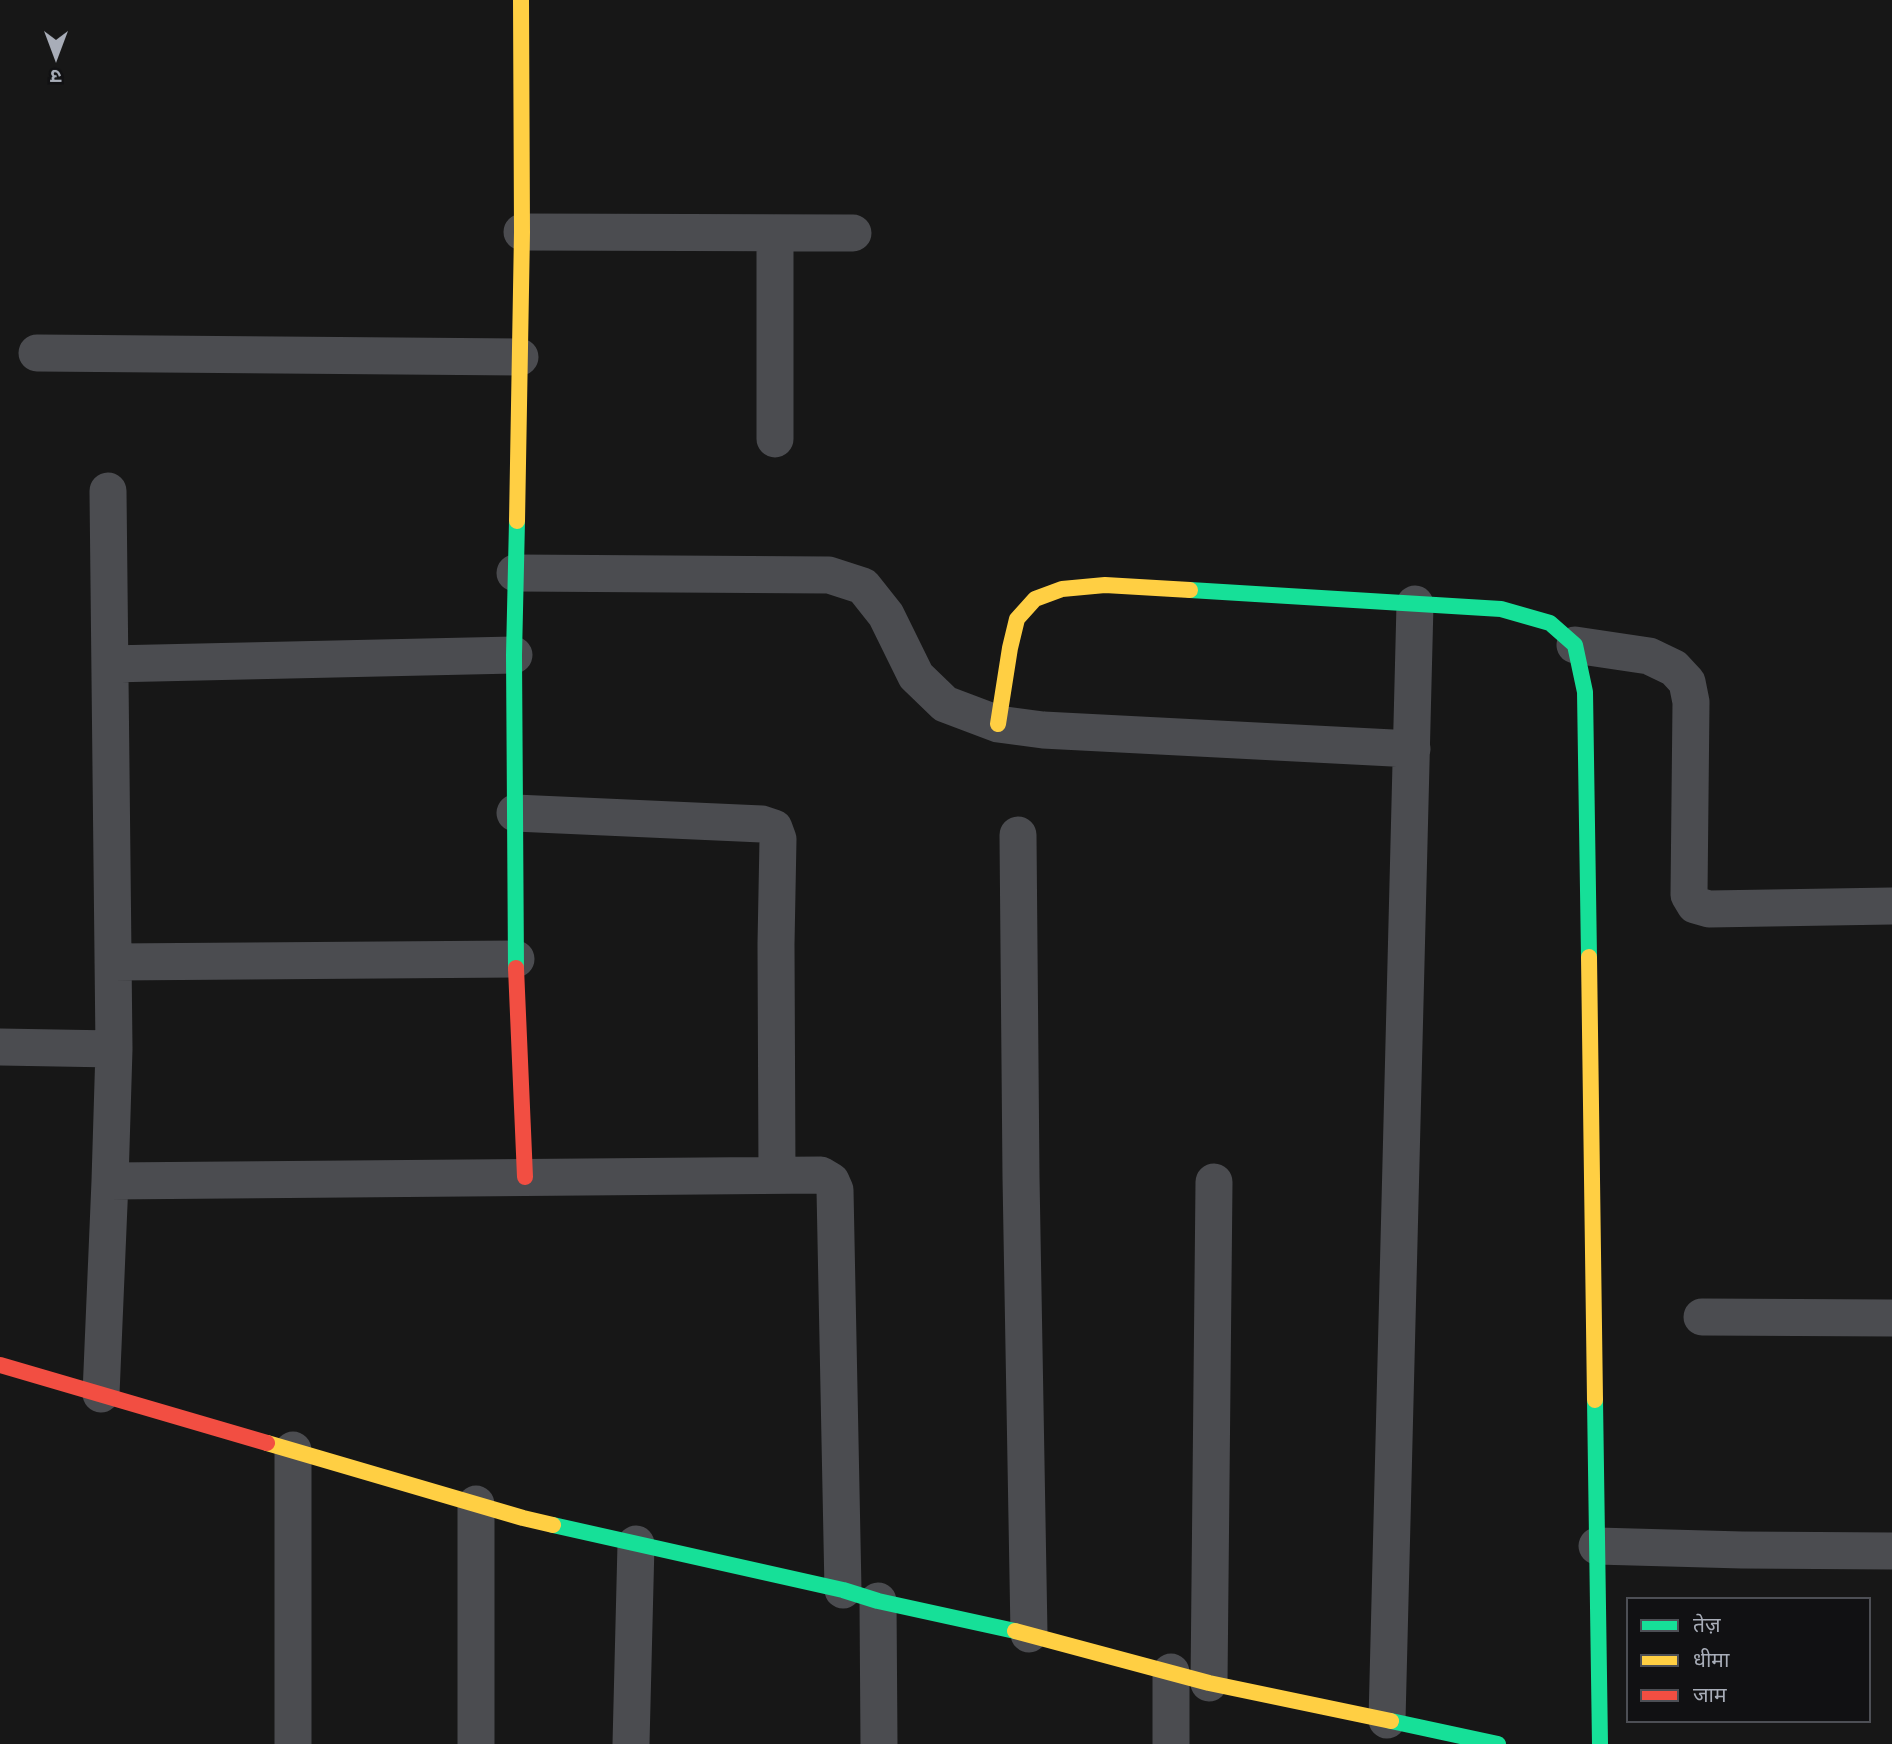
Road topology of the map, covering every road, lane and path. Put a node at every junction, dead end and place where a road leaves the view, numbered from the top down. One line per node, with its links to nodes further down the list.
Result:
1 (521, 0): 2 (street)
2 (522, 232): 3 (street); 6 (street)
3 (775, 233): 4 (street); 7 (street)
4 (853, 233)
5 (37, 353): 6 (street)
6 (520, 357): 9 (street)
7 (775, 439)
8 (108, 491): 13 (street)
9 (516, 573): 12 (street); 14 (street)
10 (1415, 604): 11 (street); 14 (street); 15 (street)
11 (1575, 645): 18 (street); 34 (street)
12 (514, 655): 13 (street); 16 (street)
13 (110, 664): 20 (street)
14 (998, 724): 15 (street)
15 (1412, 750): 41 (street)
16 (515, 813): 19 (street); 23 (street)
17 (1018, 835): 38 (street)
18 (1892, 906)
19 (516, 959): 20 (street); 24 (street)
20 (113, 962): 22 (street)
21 (0, 1047): 22 (street)
22 (114, 1049): 25 (street)
23 (777, 1175): 24 (street); 36 (street)
24 (525, 1177): 25 (street)
25 (110, 1181): 30 (street)
26 (1214, 1182): 40 (street)
27 (1702, 1317): 28 (street)
28 (1892, 1318)
29 (0, 1365): 30 (street)
30 (101, 1394): 31 (street)
31 (293, 1450): 32 (street); 43 (street)
32 (476, 1504): 33 (street); 44 (street)
33 (636, 1544): 36 (street); 45 (street)
34 (1597, 1546): 35 (street); 48 (street)
35 (1892, 1551)
36 (843, 1590): 37 (street)
37 (878, 1601): 38 (street); 46 (street)
38 (1029, 1634): 39 (street)
39 (1171, 1672): 40 (street); 47 (street)
40 (1209, 1683): 41 (street)
41 (1387, 1720): 42 (street)
42 (1489, 1743)
43 (293, 1744)
44 (476, 1744)
45 (631, 1744)
46 (879, 1744)
47 (1171, 1744)
48 (1600, 1744)

